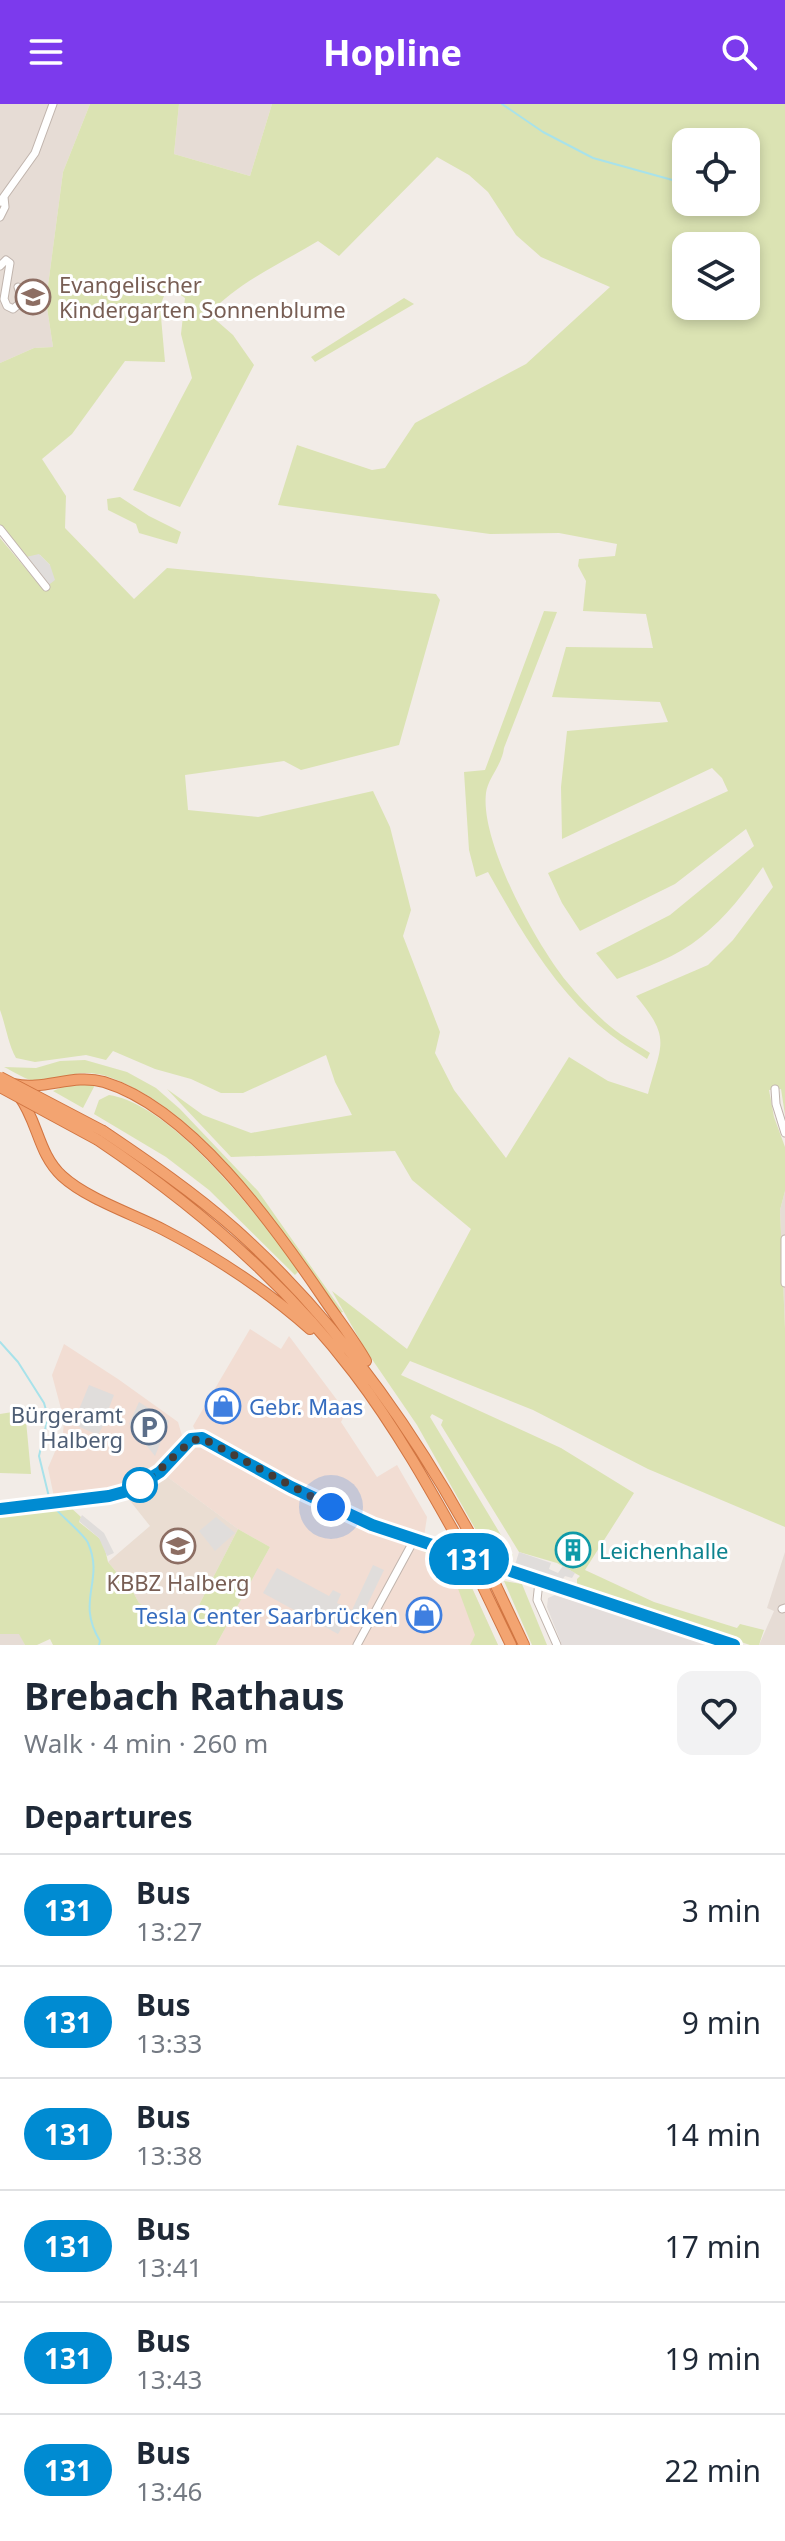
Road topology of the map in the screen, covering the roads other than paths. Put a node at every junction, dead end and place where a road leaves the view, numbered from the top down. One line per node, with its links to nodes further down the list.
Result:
1 (53, 104): 2 (street)
2 (2, 199): 3 (street)
3 (0, 217)
4 (0, 266): 5 (street)
5 (18, 287)
6 (0, 529): 7 (street)
7 (46, 587)
8 (64, 1079): 9 (highway); 13 (highway); 17 (highway)
9 (1, 1082): 12 (highway, bridge); 13 (highway)
10 (775, 1089): 11 (street)
11 (785, 1133)
12 (101, 1135): 16 (highway); 17 (highway)
13 (37, 1136): 16 (highway)
14 (785, 1239): 15 (street)
15 (785, 1283)
16 (339, 1354): 22 (highway, bridge)
17 (384, 1394): 23 (highway, bridge)
18 (0, 1509): 19 (street)
19 (414, 1540): 20 (street); 21 (street)
20 (539, 1582): 24 (street); 25 (street)
21 (357, 1645)
22 (511, 1645)
23 (524, 1645)
24 (557, 1645)
25 (734, 1645)

